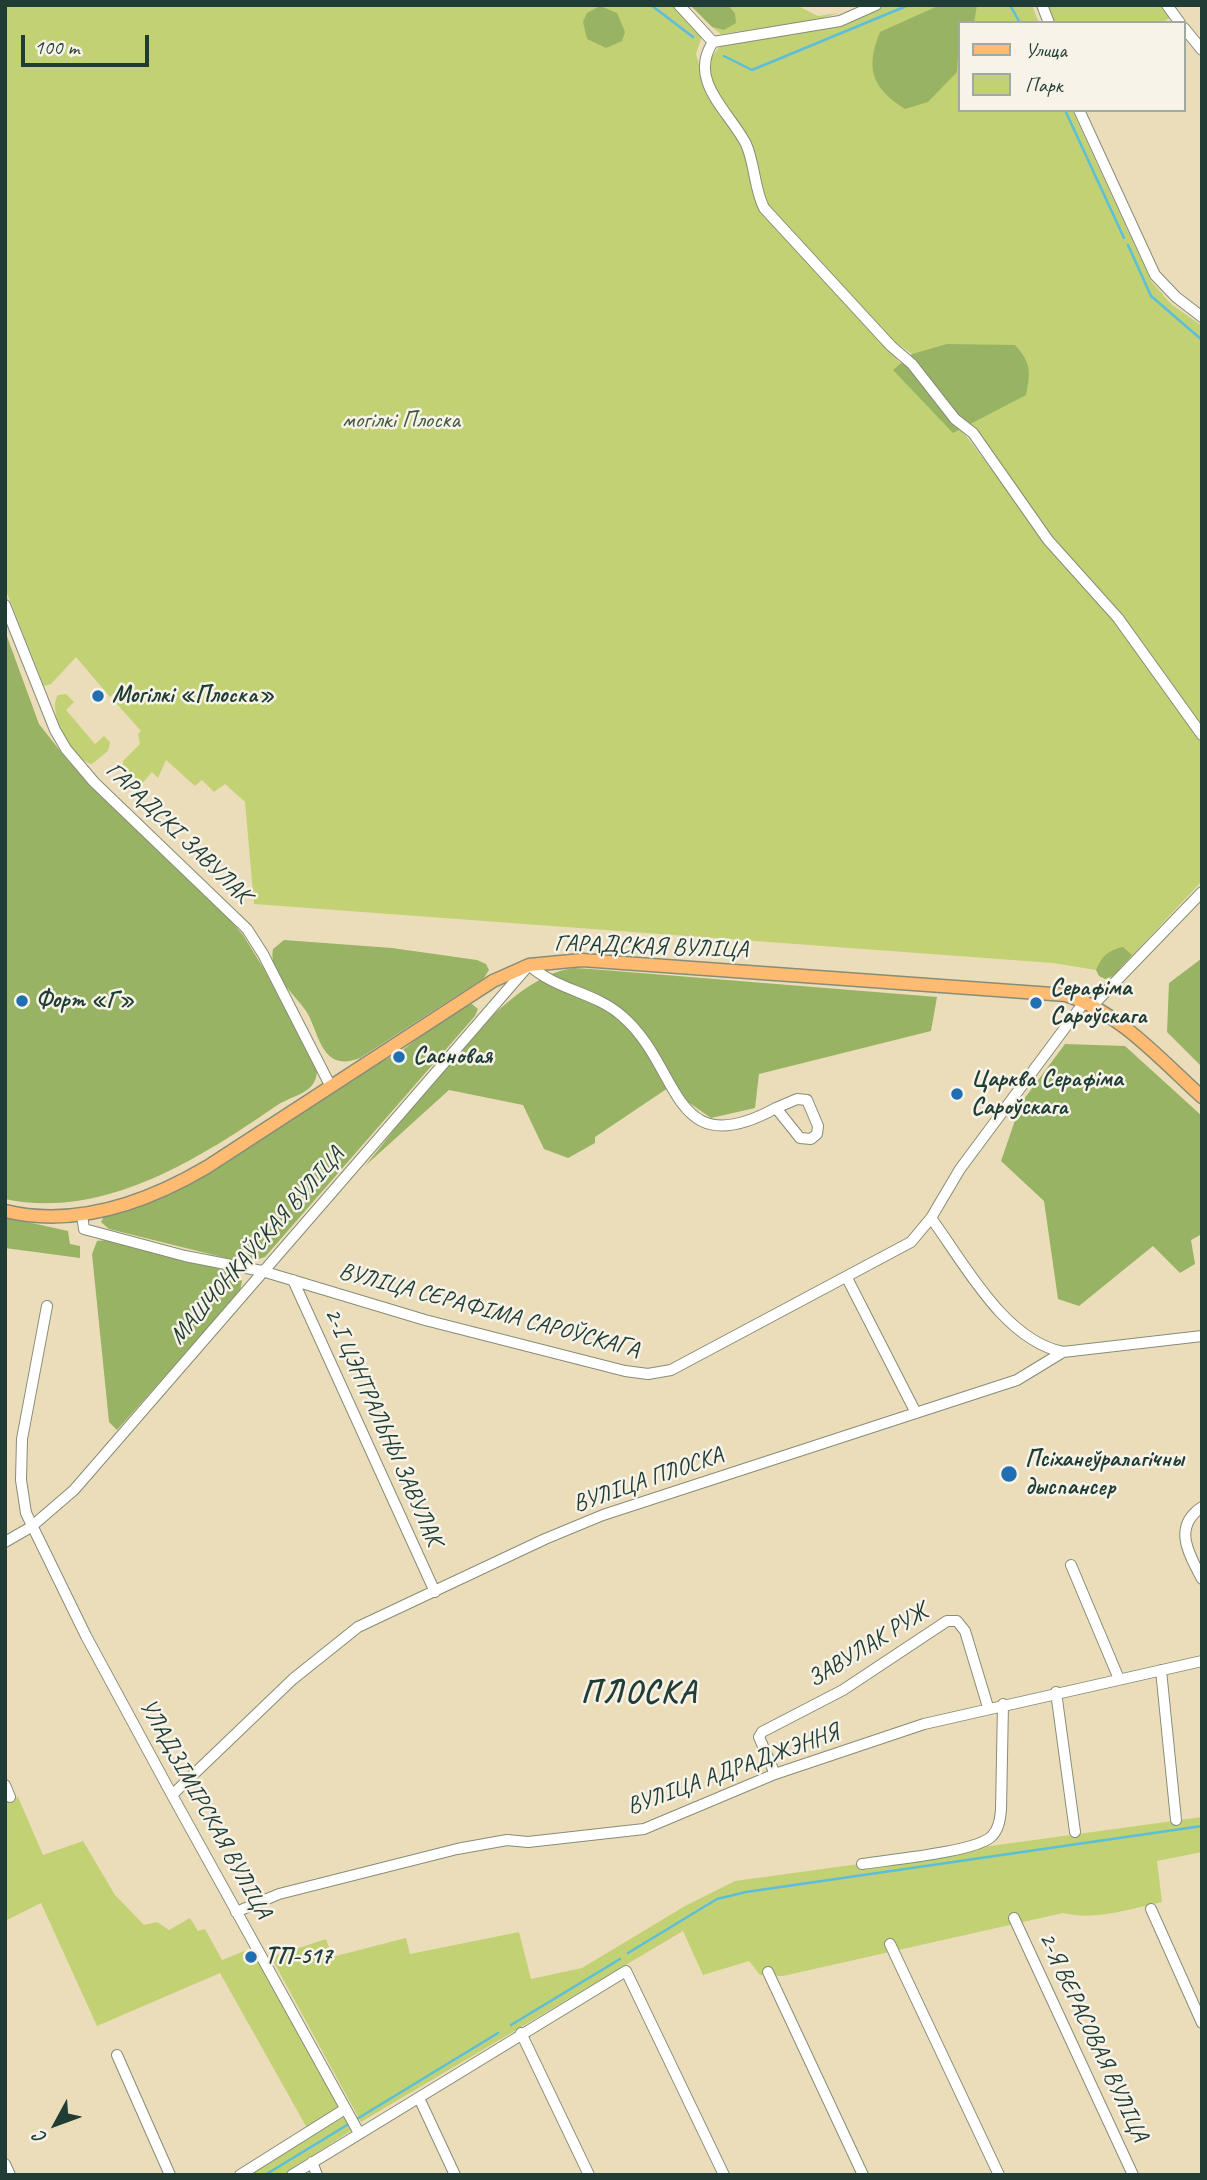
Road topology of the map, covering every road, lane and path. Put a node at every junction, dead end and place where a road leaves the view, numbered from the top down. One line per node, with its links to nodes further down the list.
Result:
1 (679, 5): 6 (street)
2 (876, 5): 6 (street)
3 (1167, 5): 4 (street)
4 (1179, 21)
5 (1186, 30): 7 (street)
6 (713, 42): 11 (street)
7 (1202, 50)
8 (1080, 112): 9 (street)
9 (1202, 317)
10 (5, 605): 15 (street, ГАРАДСКІ ЗАВУЛАК)
11 (1202, 735)
12 (1202, 892): 14 (street, ВУЛІЦА СЕРАФІМА САРОЎСКАГА)
13 (529, 965): 14 (main road, ГАРАДСКАЯ ВУЛІЦА); 15 (main road, ГАРАДСКАЯ ВУЛІЦА); 17 (street); 21 (street, МАШЧОНКАЎСКАЯ ВУЛІЦА)
14 (1089, 1003): 16 (main road, ГАРАДСКАЯ ВУЛІЦА); 20 (street, ВУЛІЦА СЕРАФІМА САРОЎСКАГА)
15 (331, 1087): 19 (main road, ГАРАДСКАЯ ВУЛІЦА)
16 (1202, 1097)
17 (776, 1108): 17 (street)
18 (5, 1211): 19 (main road, ГАРАДСКАЯ ВУЛІЦА)
19 (82, 1215): 21 (street, ВУЛІЦА СЕРАФІМА САРОЎСКАГА)
20 (931, 1218): 22 (street, ВУЛІЦА СЕРАФІМА САРОЎСКАГА); 26 (street)
21 (262, 1271): 23 (street, ВУЛІЦА СЕРАФІМА САРОЎСКАГА); 29 (street, МАШЧОНКАЎСКАЯ ВУЛІЦА)
22 (847, 1278): 23 (street, ВУЛІЦА СЕРАФІМА САРОЎСКАГА); 27 (street)
23 (293, 1280): 33 (street, 2-І ЦЭНТРАЛЬНЫ ЗАВУЛАК)
24 (47, 1306): 29 (street, УЛАДЗІМІРСКАЯ ВУЛІЦА)
25 (1202, 1336): 26 (street, ВУЛІЦА ПЛОСКА)
26 (1063, 1353): 27 (street, ВУЛІЦА ПЛОСКА)
27 (916, 1413): 33 (street, ВУЛІЦА ПЛОСКА)
28 (1202, 1507): 32 (street)
29 (31, 1527): 30 (street, МАШЧОНКАЎСКАЯ ВУЛІЦА); 42 (street, УЛАДЗІМІРСКАЯ ВУЛІЦА)
30 (5, 1542)
31 (1071, 1565): 36 (street)
32 (1202, 1579)
33 (435, 1592): 42 (street, ВУЛІЦА ПЛОСКА)
34 (1202, 1661): 35 (street, ВУЛІЦА АДРАДЖЭННЯ)
35 (1161, 1670): 36 (street, ВУЛІЦА АДРАДЖЭННЯ); 44 (street)
36 (1119, 1679): 37 (street, ВУЛІЦА АДРАДЖЭННЯ)
37 (1056, 1692): 38 (street, ВУЛІЦА АДРАДЖЭННЯ); 45 (street)
38 (1003, 1704): 39 (street, ВУЛІЦА АДРАДЖЭННЯ); 46 (street)
39 (988, 1707): 40 (street, ВУЛІЦА АДРАДЖЭННЯ); 40 (street, ЗАВУЛАК РУЖ)
40 (775, 1774): 48 (street, ВУЛІЦА АДРАДЖЭННЯ)
41 (5, 1785): 43 (street)
42 (172, 1795): 48 (street, УЛАДЗІМІРСКАЯ ВУЛІЦА)
43 (10, 1797)
44 (1176, 1820)
45 (1075, 1832)
46 (862, 1864)
47 (1151, 1909): 52 (street)
48 (236, 1912): 56 (street, УЛАДЗІМІРСКАЯ ВУЛІЦА)
49 (1014, 1918): 70 (street, 2-Я ВЕРАСОВАЯ ВУЛІЦА)
50 (890, 1944): 69 (street)
51 (768, 1972): 68 (street)
52 (1202, 2023)
53 (522, 2033): 55 (street); 66 (street); 67 (street)
54 (117, 2054): 61 (street)
55 (419, 2098): 57 (street); 65 (street)
56 (347, 2112): 57 (street, УЛАДЗІМІРСКАЯ ВУЛІЦА); 62 (street)
57 (357, 2130): 58 (street)
58 (312, 2162): 63 (street); 64 (street)
59 (5, 2164): 60 (street)
60 (10, 2175)
61 (170, 2175)
62 (240, 2175)
63 (292, 2175)
64 (317, 2175)
65 (455, 2175)
66 (589, 2175)
67 (724, 2175)
68 (863, 2175)
69 (999, 2175)
70 (1133, 2175)

